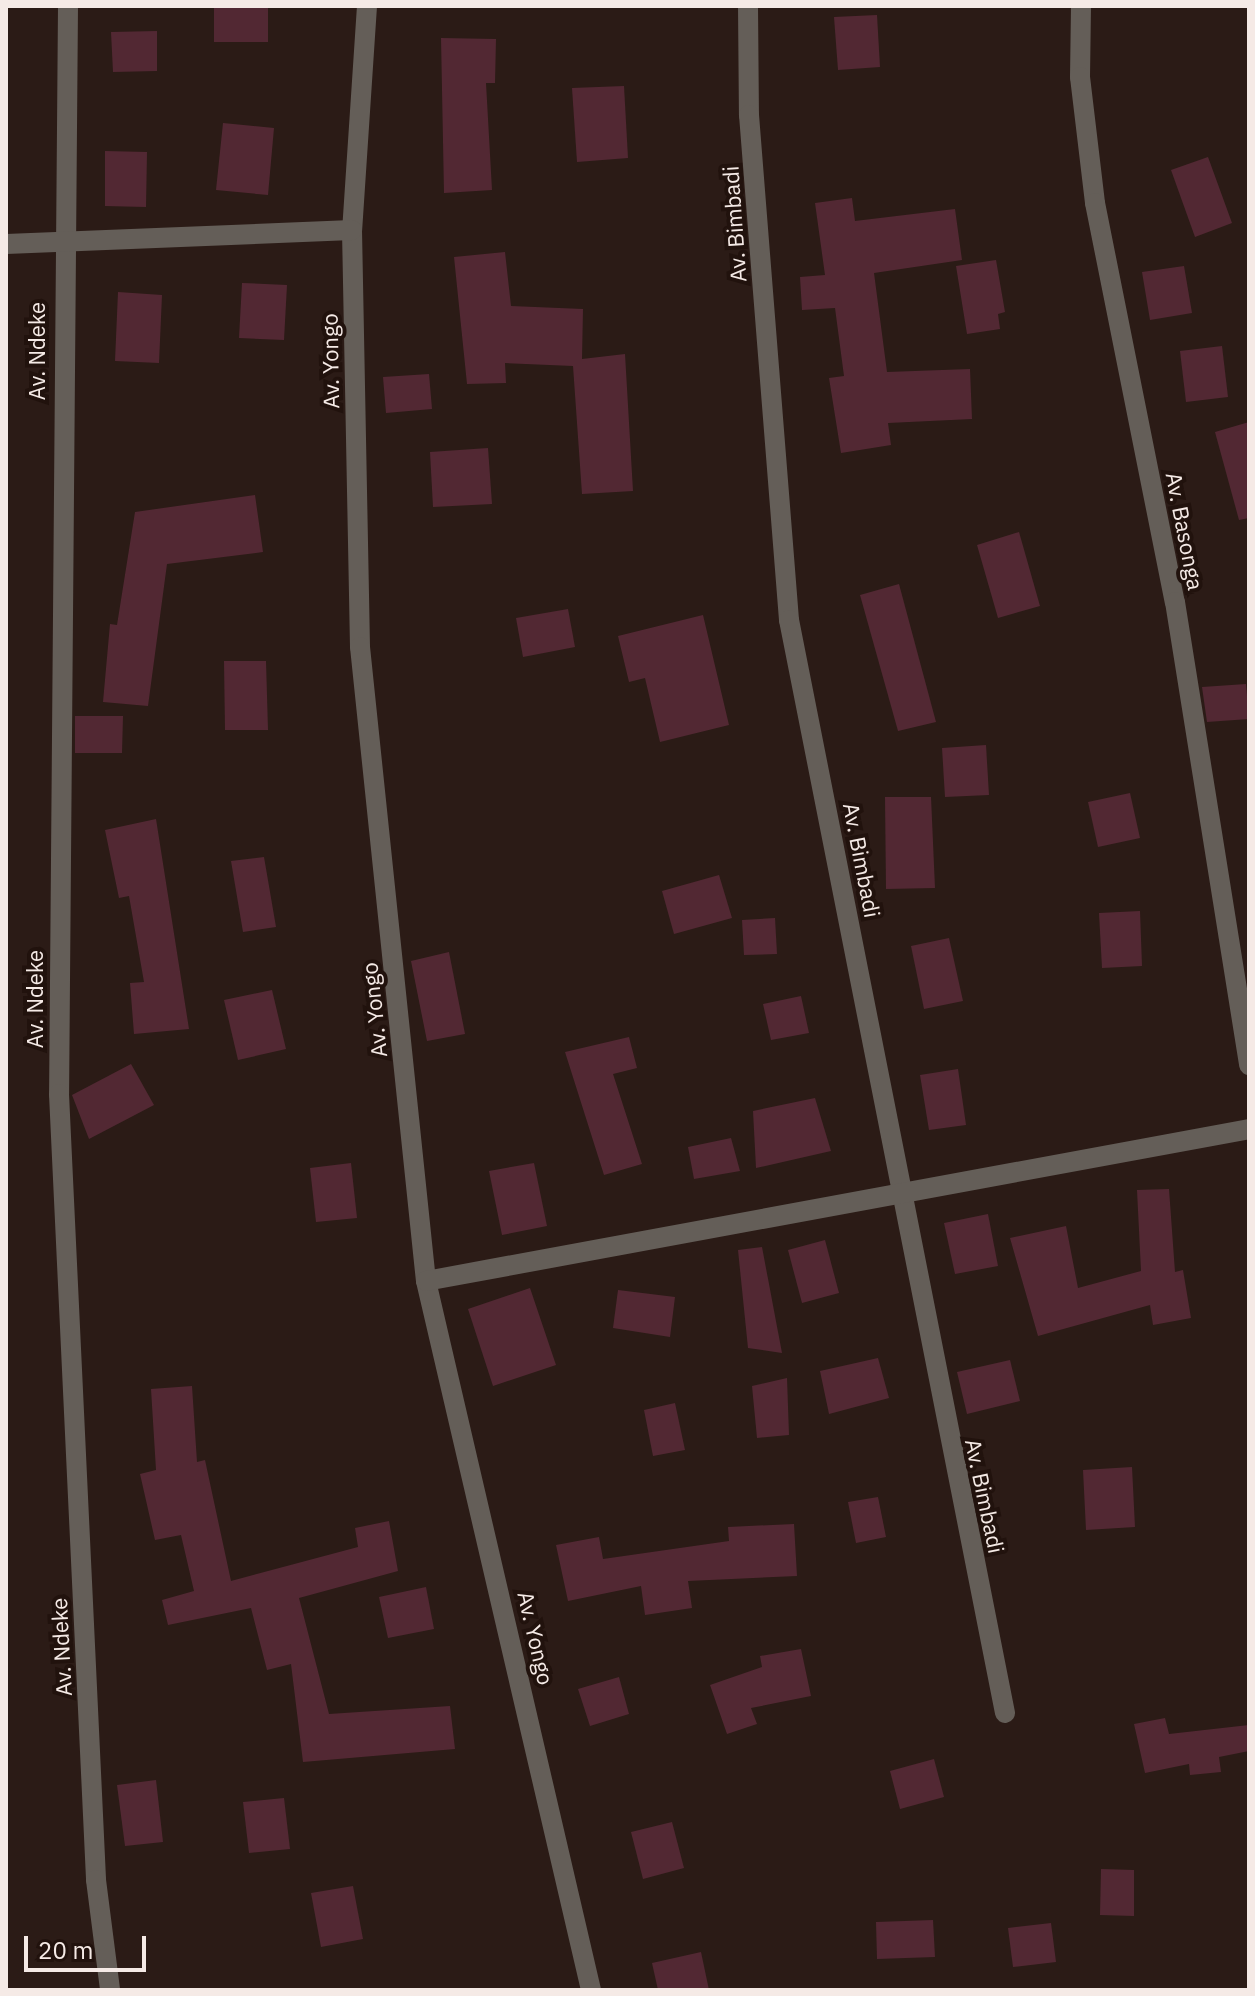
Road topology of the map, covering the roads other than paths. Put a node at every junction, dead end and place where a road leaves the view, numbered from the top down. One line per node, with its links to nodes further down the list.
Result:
1 (68, 6): 7 (street, Av. Ndeke)
2 (367, 6): 5 (street, Av. Yongo)
3 (748, 6): 10 (street, Av. Bimbadi)
4 (1081, 6): 8 (street, Av. Basonga)
5 (352, 230): 7 (street); 11 (street, Av. Yongo)
6 (6, 244): 7 (street)
7 (62, 245): 13 (street, Av. Ndeke)
8 (1249, 1065)
9 (1249, 1129): 10 (street)
10 (899, 1196): 11 (street); 12 (street, Av. Bimbadi)
11 (426, 1281): 14 (street, Av. Yongo)
12 (1005, 1713)
13 (110, 1990)
14 (591, 1990)

